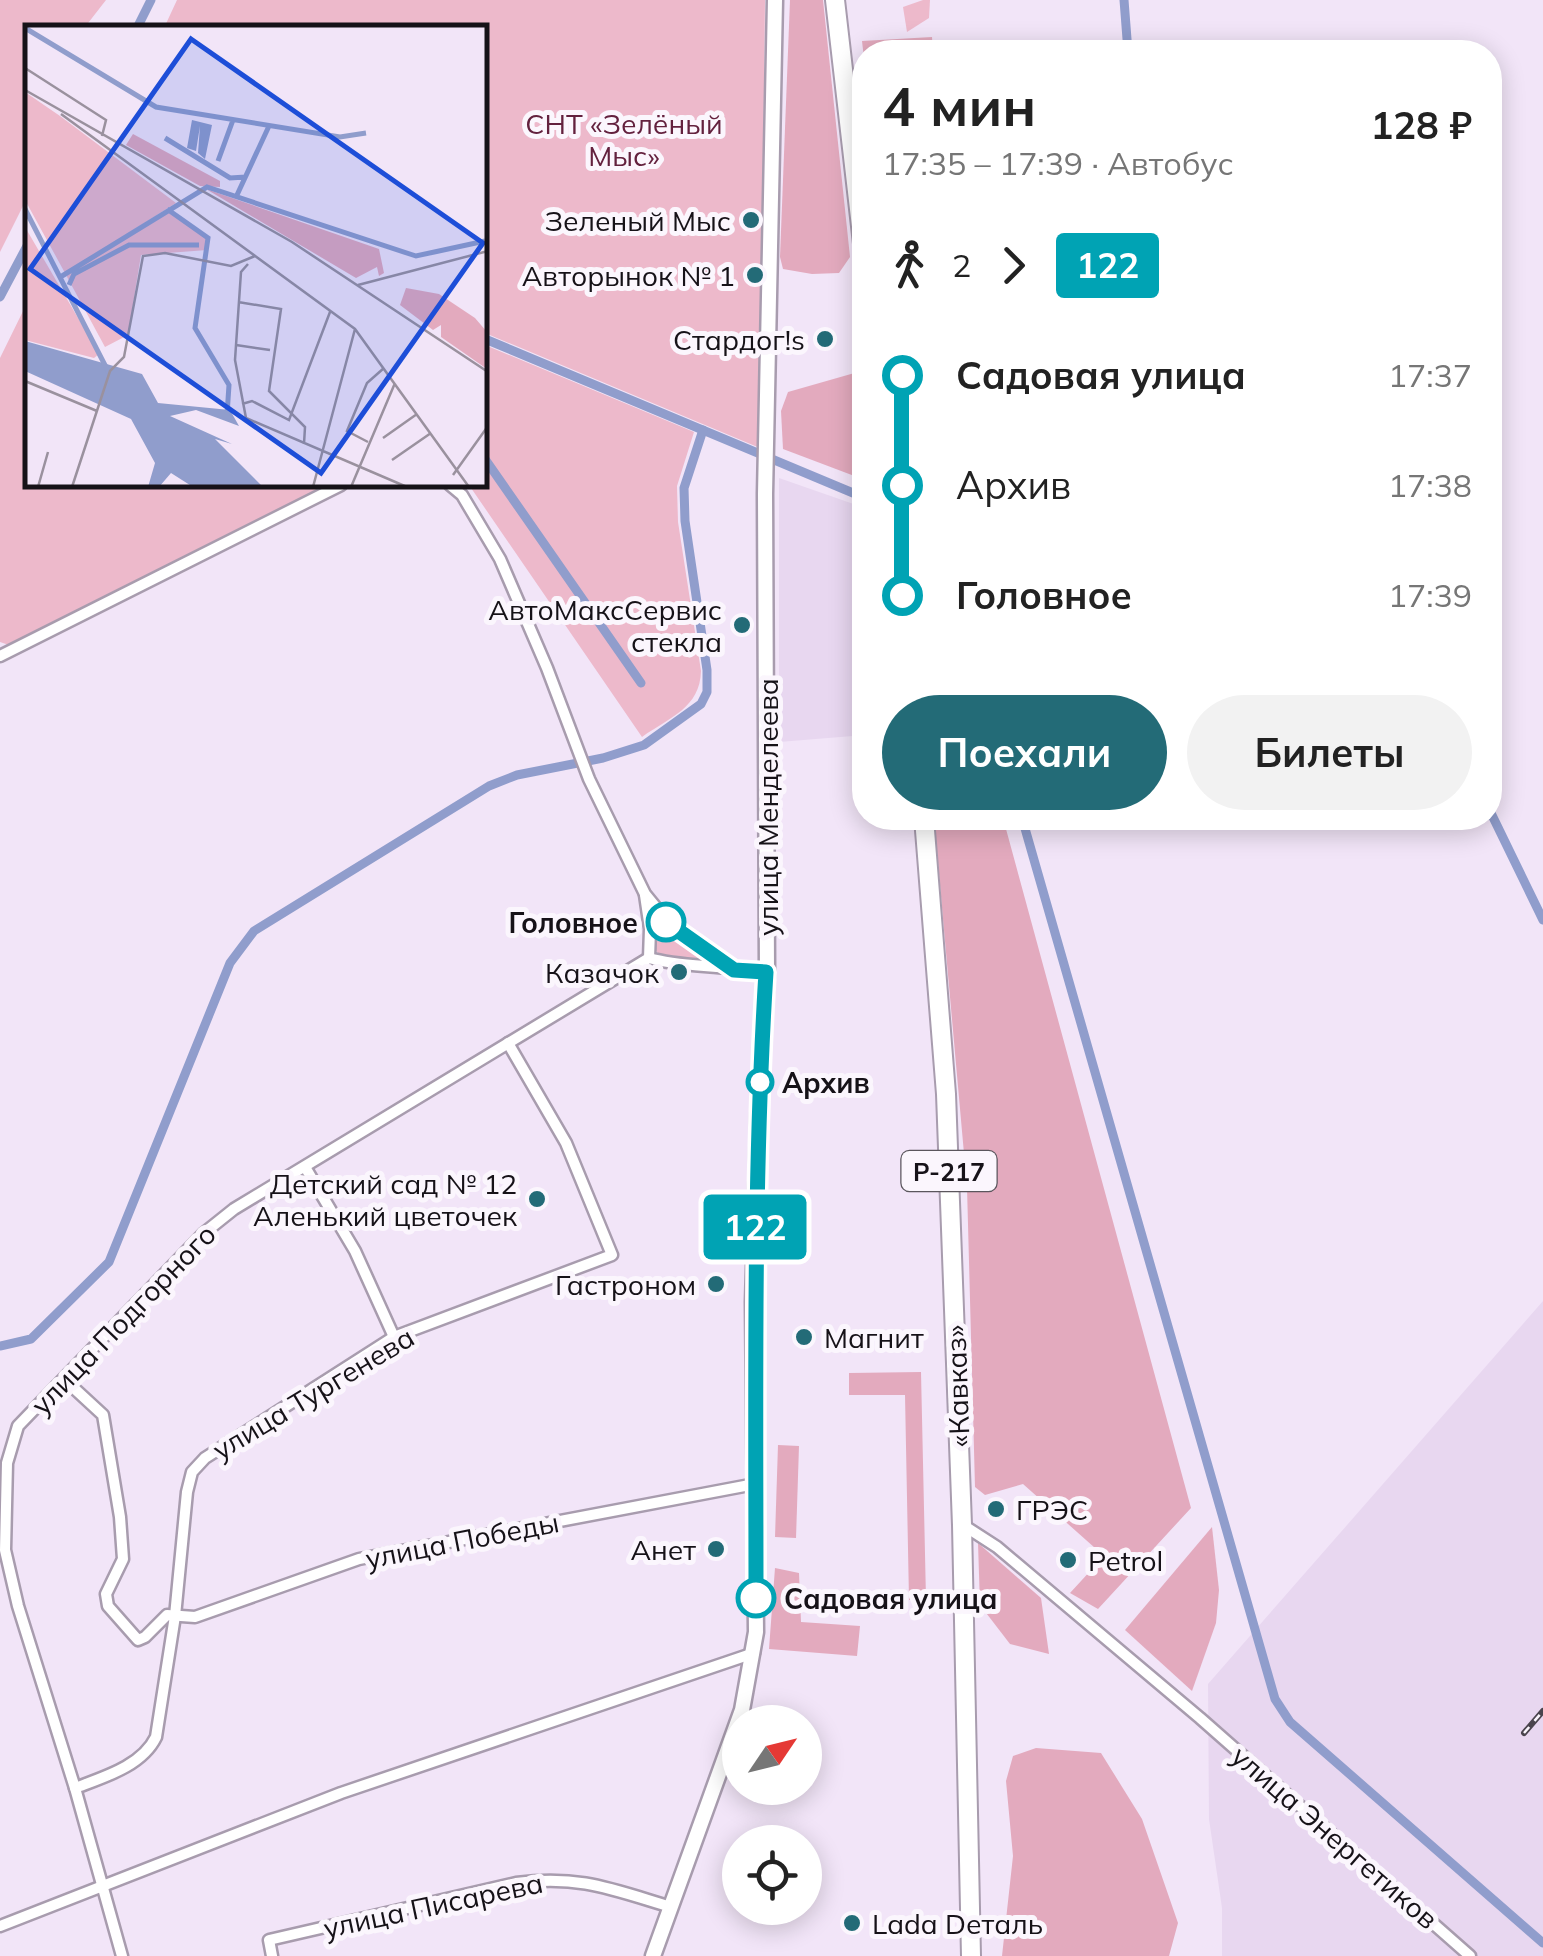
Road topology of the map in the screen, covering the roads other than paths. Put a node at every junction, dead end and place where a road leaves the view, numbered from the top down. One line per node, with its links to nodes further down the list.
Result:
1 (774, 0): 11 (main road, улица Менделеева)
2 (835, 0): 3 (highway)
3 (852, 148)
4 (335, 488): 6 (street)
5 (454, 488): 8 (street)
6 (0, 656)
7 (925, 830): 17 (highway, «Кавказ» / Р-217)
8 (645, 894): 9 (street); 10 (street)
9 (649, 958): 10 (street); 12 (street, улица Подгорного)
10 (734, 970): 11 (street)
11 (766, 972): 16 (main road, улица Менделеева)
12 (508, 1043): 13 (street, улица Подгорного); 14 (street, улица Тургенева)
13 (305, 1166): 14 (street); 15 (street, улица Подгорного)
14 (394, 1337): 18 (street, улица Тургенева)
15 (64, 1379): 18 (street, улица Победы); 20 (street, улица Подгорного)
16 (755, 1484): 18 (street, улица Победы); 19 (main road, улица Менделеева)
17 (962, 1525): 27 (highway, «Кавказ» / Р-217); 28 (street, улица Энергетиков)
18 (175, 1616): 20 (street, улица Тургенева)
19 (754, 1653): 21 (street); 22 (main road, улица Менделеева)
20 (76, 1788): 21 (street)
21 (103, 1885): 23 (street); 24 (street)
22 (671, 1907): 25 (street, улица Писарева); 26 (main road, улица Менделеева)
23 (0, 1926)
24 (122, 1956)
25 (272, 1956)
26 (652, 1956)
27 (971, 1956)
28 (1470, 1956)

